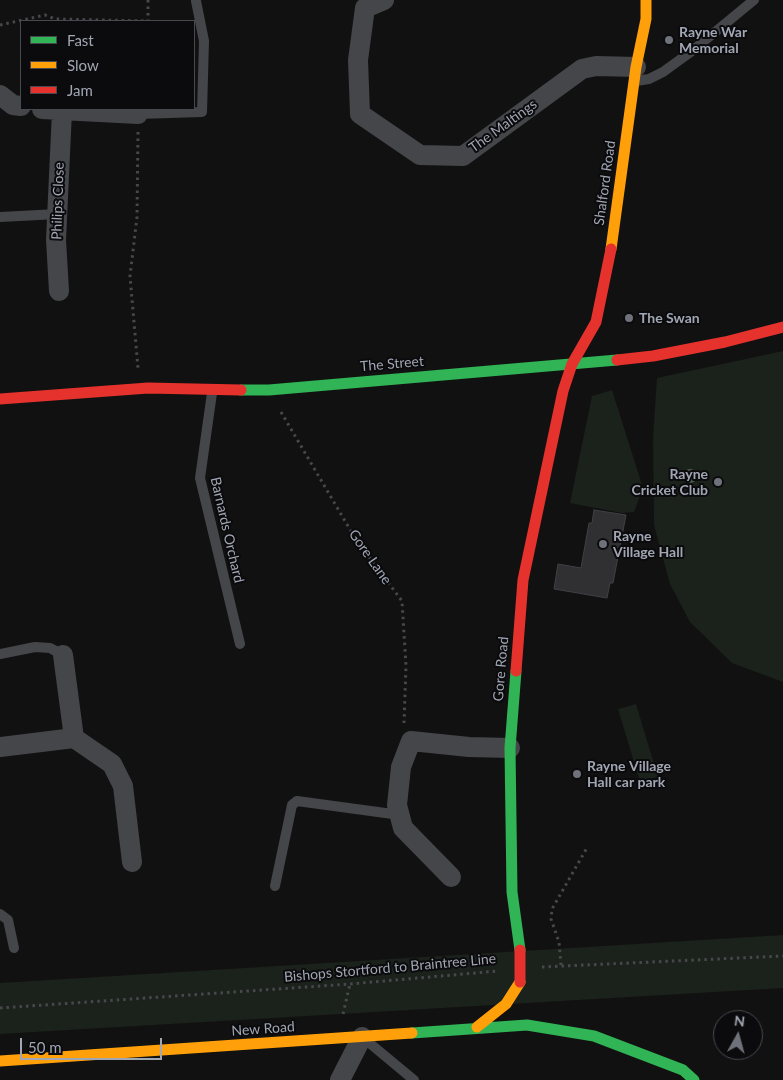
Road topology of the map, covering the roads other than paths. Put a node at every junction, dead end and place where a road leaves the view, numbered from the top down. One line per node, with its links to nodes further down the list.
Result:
1 (384, 0): 5 (street, The Maltings)
2 (646, 0): 6 (street, Shalford Road)
3 (754, 0): 6 (lane)
4 (196, 1): 11 (lane)
5 (359, 4): 6 (street, The Maltings)
6 (636, 74): 16 (street, Shalford Road)
7 (0, 95): 8 (street)
8 (20, 106)
9 (49, 110): 10 (street)
10 (62, 112): 11 (street); 12 (street, Philips Close)
11 (138, 114)
12 (58, 214): 13 (lane); 14 (street, Philips Close)
13 (0, 218)
14 (59, 291)
15 (783, 327): 16 (street, The Street)
16 (572, 364): 17 (street, The Street); 24 (street, Gore Road)
17 (213, 391): 18 (street, The Street); 19 (lane, Barnards Orchard)
18 (0, 399)
19 (240, 644)
20 (0, 654): 21 (lane)
21 (63, 654): 22 (street)
22 (74, 738): 23 (street); 26 (street)
23 (0, 747)
24 (510, 748): 25 (street); 31 (street, Gore Road, bridge)
25 (400, 816): 27 (street); 28 (lane)
26 (132, 862)
27 (451, 877)
28 (275, 886)
29 (0, 914): 30 (lane)
30 (14, 948)
31 (520, 982): 32 (street); 34 (street)
32 (526, 995)
33 (541, 1015): 35 (street)
34 (477, 1028): 35 (street, New Road); 36 (street, New Road)
35 (553, 1030): 40 (street, New Road)
36 (362, 1037): 37 (street, New Road); 38 (street); 39 (lane)
37 (0, 1061)
38 (340, 1080)
39 (414, 1080)
40 (694, 1080)

